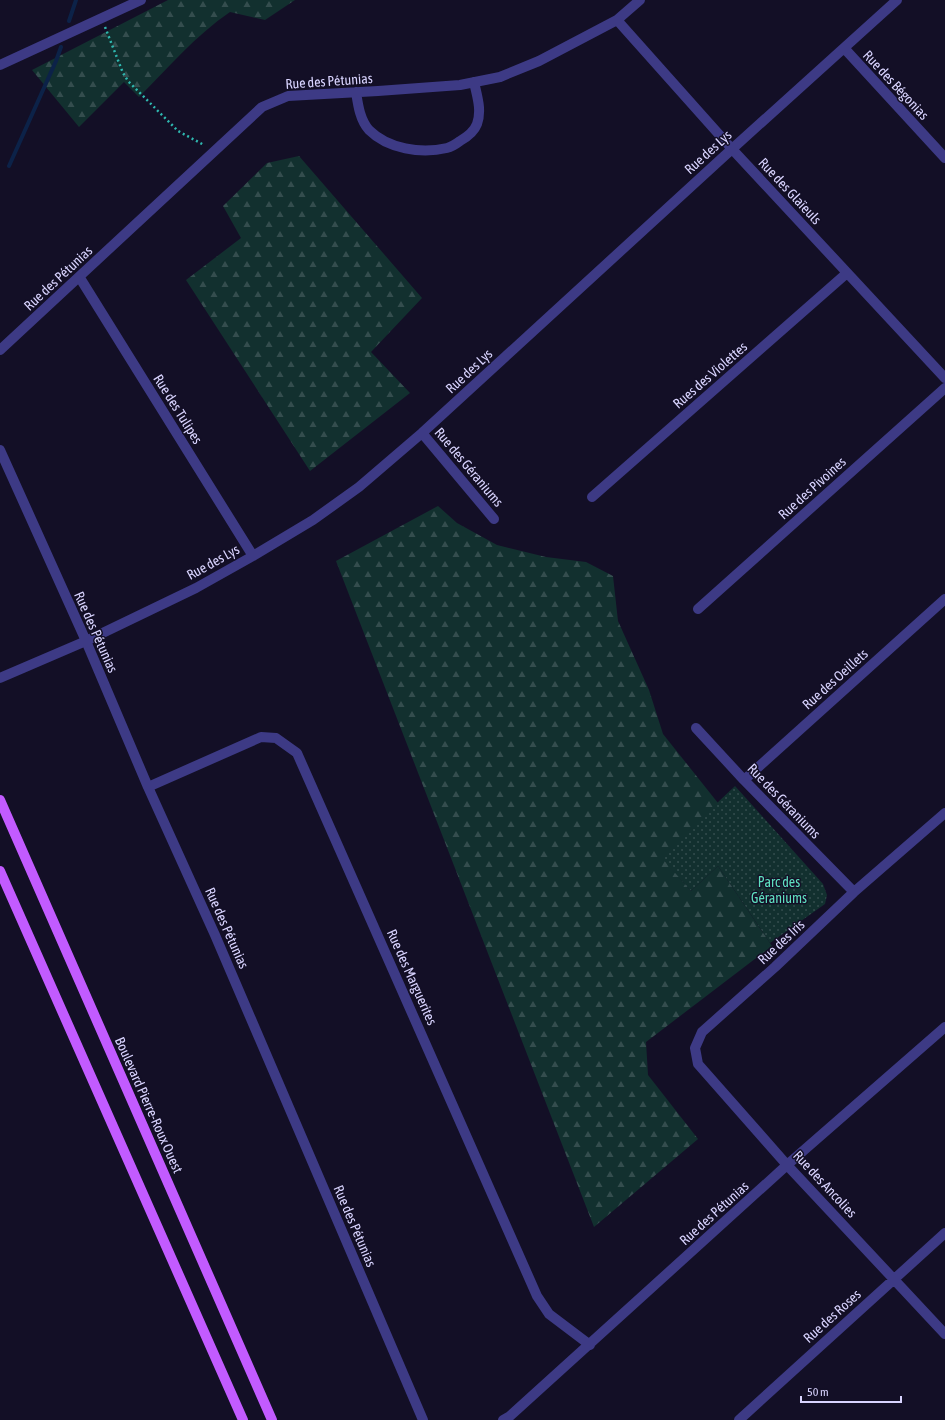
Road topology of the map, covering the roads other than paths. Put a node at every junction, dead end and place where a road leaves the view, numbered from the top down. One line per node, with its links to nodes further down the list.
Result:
1 (141, 0): 6 (street)
2 (640, 0): 4 (street, Rue des Pétunias)
3 (897, 0): 5 (street, Rue des Lys)
4 (617, 20): 7 (street, Rue des Pétunias); 9 (street, Rue des Glaïeuls)
5 (844, 48): 9 (street, Rue des Lys); 10 (street, Rue des Bégonias)
6 (0, 65)
7 (474, 82): 8 (street, Rue des Pétunias); 8 (street)
8 (356, 92): 12 (street, Rue des Pétunias)
9 (732, 149): 11 (street, Rue des Glaïeuls); 16 (street, Rue des Lys)
10 (945, 158)
11 (847, 273): 14 (street, Rue des Glaïeuls); 18 (street, Rues des Violettes)
12 (80, 278): 13 (street, Rue des Pétunias); 20 (street, Rue des Tulipes)
13 (0, 350)
14 (945, 378)
15 (945, 388): 22 (street, Rue des Pivoines)
16 (422, 433): 19 (street, Rue des Géraniums); 20 (street, Rue des Lys)
17 (0, 450): 23 (street, Rue des Pétunias)
18 (592, 497)
19 (494, 519)
20 (253, 556): 23 (street, Rue des Lys)
21 (945, 599): 26 (street, Rue des Oeillets)
22 (698, 609)
23 (86, 642): 24 (street, Rue des Lys); 27 (street, Rue des Pétunias)
24 (0, 678)
25 (696, 728): 26 (street, Rue des Géraniums)
26 (744, 780): 31 (street, Rue des Géraniums)
27 (148, 787): 38 (street, Rue des Marguerites); 41 (street, Rue des Pétunias)
28 (0, 800): 40 (main road, Boulevard Pierre-Roux Ouest)
29 (945, 813): 31 (street, Rue des Iris)
30 (0, 871): 39 (main road)
31 (854, 892): 33 (street, Rue des Iris)
32 (945, 1027): 34 (street, Rue des Pétunias)
33 (696, 1048): 34 (street, Rue des Ancolies)
34 (787, 1164): 36 (street, Rue des Ancolies); 38 (street, Rue des Pétunias)
35 (945, 1233): 36 (street, Rue des Roses)
36 (894, 1278): 37 (street, Rue des Ancolies); 43 (street, Rue des Roses)
37 (945, 1334)
38 (590, 1345): 42 (street, Rue des Pétunias)
39 (243, 1420)
40 (272, 1420)
41 (423, 1420)
42 (503, 1420)
43 (739, 1420)

